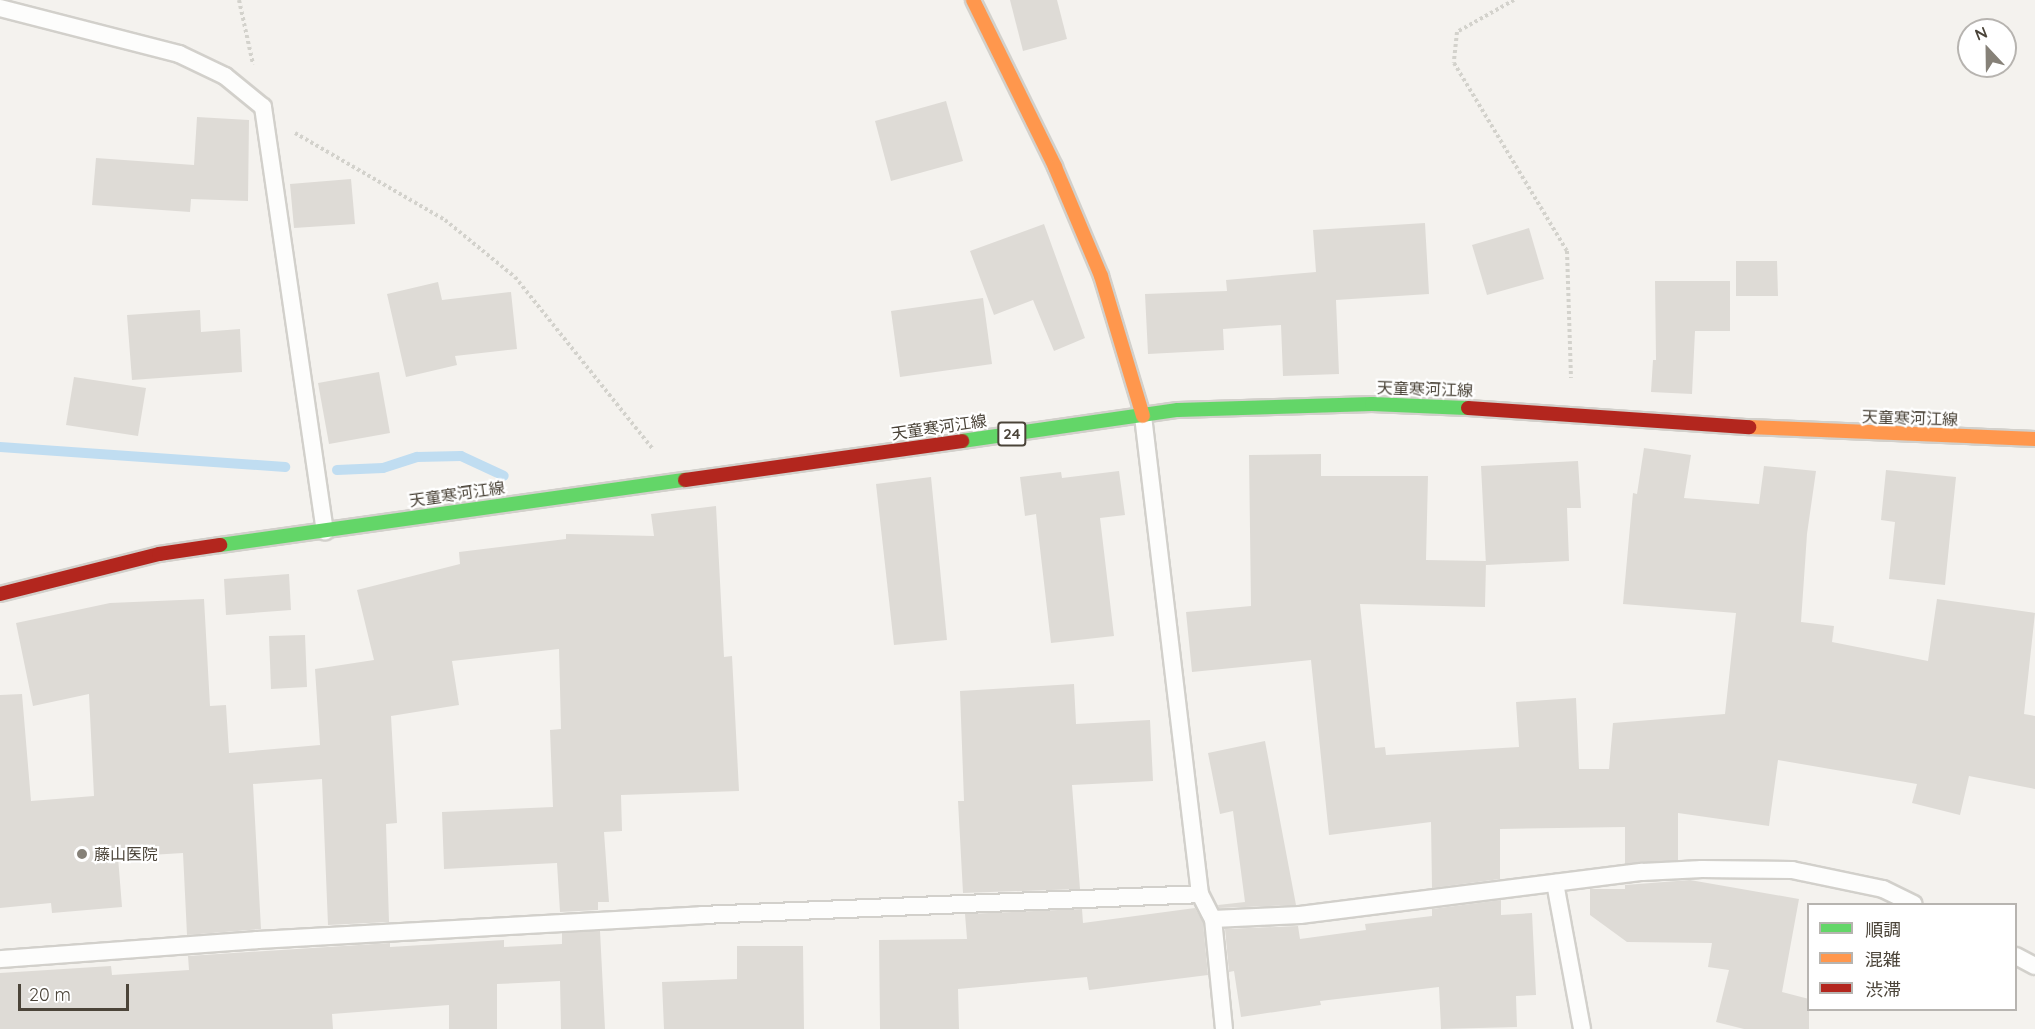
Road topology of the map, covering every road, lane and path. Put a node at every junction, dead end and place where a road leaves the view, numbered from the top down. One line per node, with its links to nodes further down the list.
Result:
1 (239, 0): 5 (path)
2 (974, 0): 7 (main road)
3 (1514, 0): 6 (path)
4 (0, 8): 5 (lane)
5 (264, 107): 9 (path); 10 (lane)
6 (1572, 412): 7 (main road, 天童寒河江線 / 24); 8 (main road, 天童寒河江線 / 24)
7 (1143, 416): 9 (main road, 天童寒河江線 / 24); 13 (lane)
8 (2035, 439)
9 (676, 480): 10 (main road, 天童寒河江線 / 24)
10 (325, 531): 11 (main road, 天童寒河江線 / 24)
11 (0, 594)
12 (1556, 883): 14 (lane); 15 (lane); 20 (lane)
13 (1200, 894): 15 (lane); 17 (lane)
14 (1912, 903)
15 (1213, 919): 19 (lane)
16 (2017, 957): 18 (lane)
17 (0, 959)
18 (2035, 966)
19 (1224, 1029)
20 (1582, 1029)

